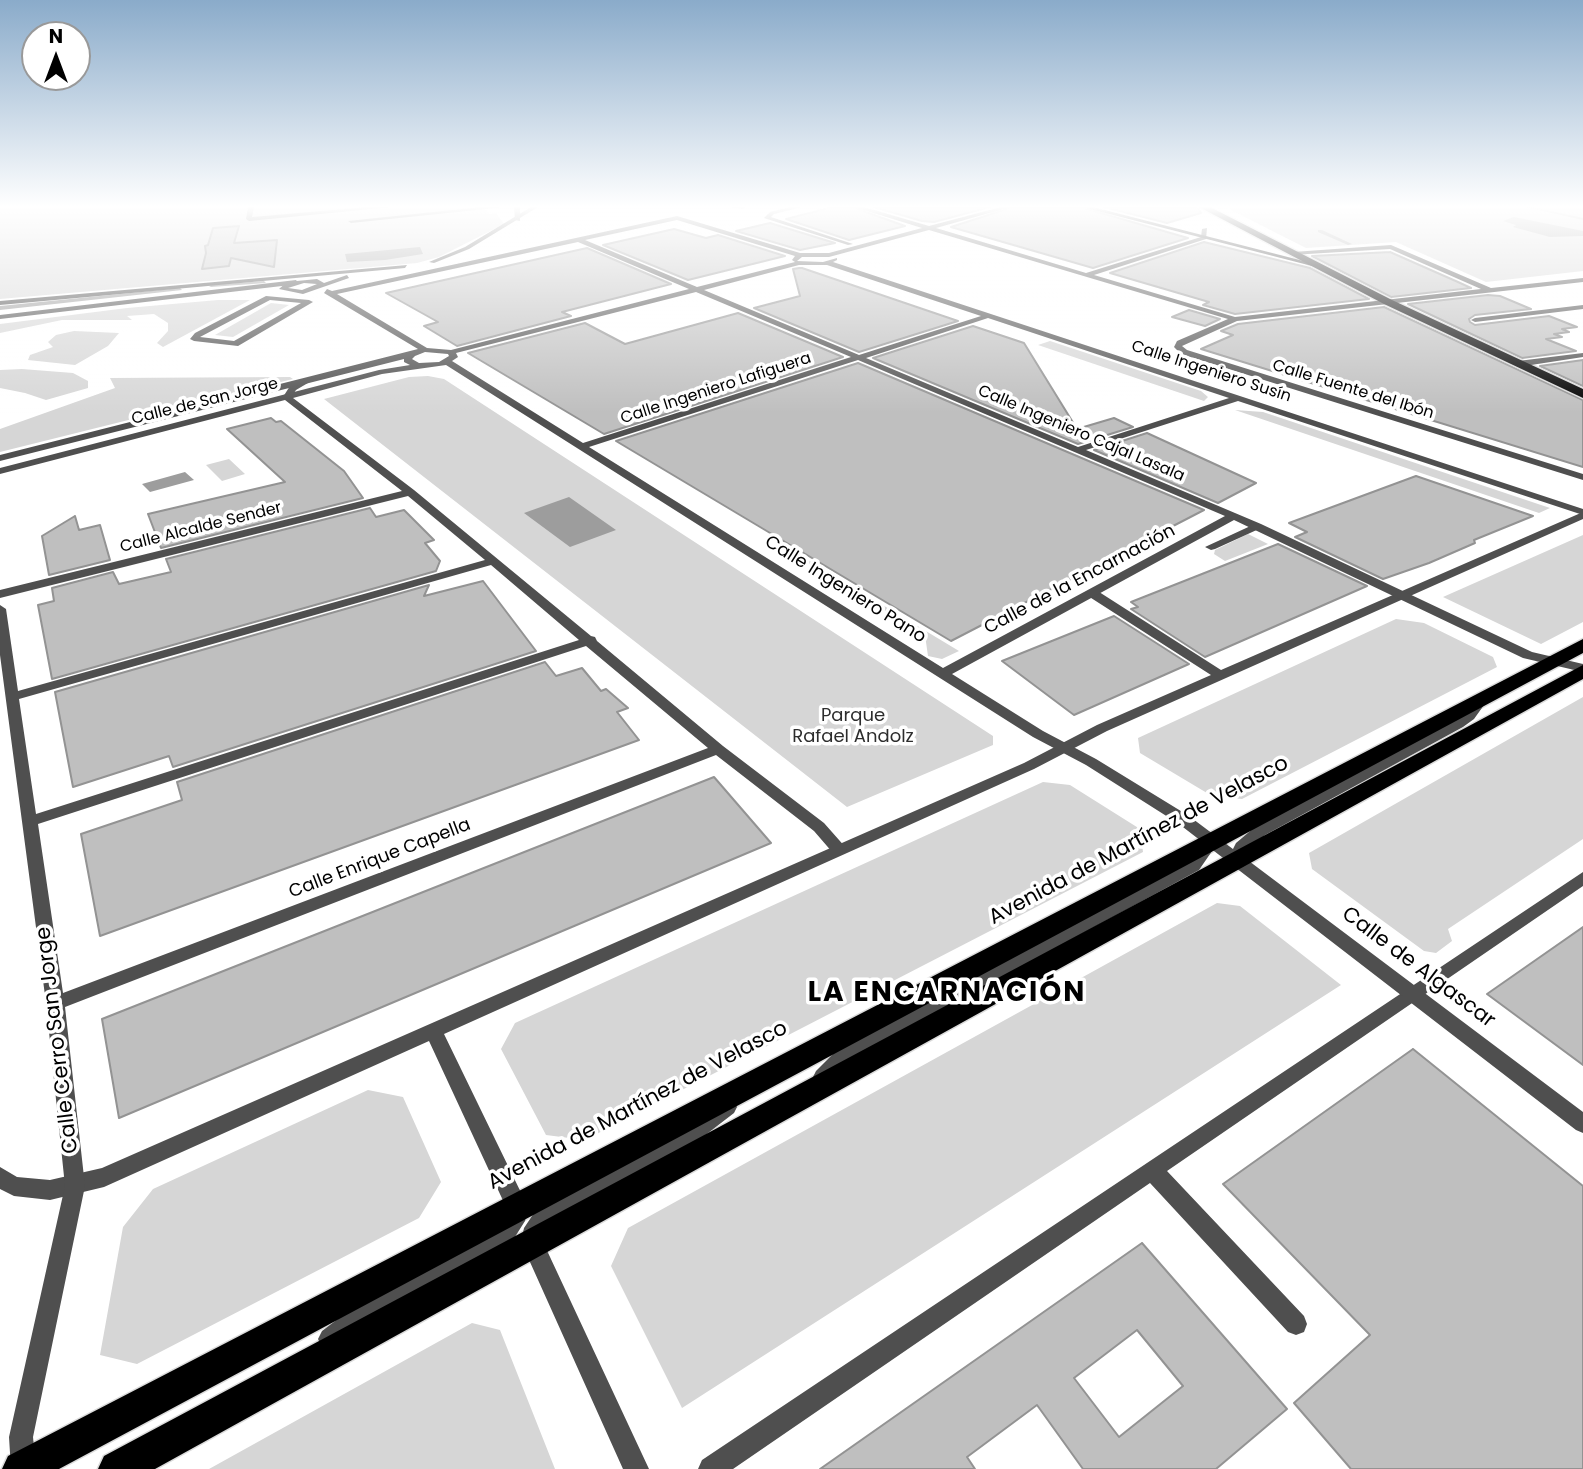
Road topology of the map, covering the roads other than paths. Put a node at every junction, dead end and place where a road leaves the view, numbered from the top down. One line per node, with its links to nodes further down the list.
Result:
1 (307, 276): 11 (street)
2 (338, 276): 14 (street)
3 (356, 276): 15 (street)
4 (414, 276): 21 (street)
5 (666, 276): 16 (street, Calle Ingeniero Cajal Lasala)
6 (744, 276): 16 (street)
7 (875, 276): 27 (street, Calle Ingeniero Susín)
8 (1088, 276): 29 (street)
9 (1337, 276): 24 (highway)
10 (1457, 276): 17 (street)
11 (281, 278): 13 (street); 25 (street)
12 (1583, 280): 17 (street)
13 (298, 281): 14 (street); 19 (street); 20 (street)
14 (311, 281): 15 (street)
15 (319, 287): 18 (street); 21 (street)
16 (698, 289): 33 (street); 34 (street, Calle Ingeniero Cajal Lasala)
17 (1490, 290): 24 (street)
18 (307, 291): 19 (street); 23 (street)
19 (292, 292): 20 (street); 22 (street)
20 (206, 293): 28 (street)
21 (333, 293): 31 (street)
22 (269, 298): 23 (street); 23 (street)
23 (309, 302)
24 (1388, 302): 29 (street); 35 (highway)
25 (0, 303)
26 (1583, 307): 30 (street)
27 (988, 316): 34 (street, Calle Ingeniero Lafiguera); 40 (street, Calle Ingeniero Susín)
28 (0, 317)
29 (1236, 319): 45 (street, Calle Fuente del Ibón)
30 (1475, 320)
31 (421, 351): 33 (street); 36 (street); 37 (street, Calle de San Jorge)
32 (1583, 355): 35 (street)
33 (449, 357): 36 (street, Calle de San Jorge); 41 (street, Calle Ingeniero Pano)
34 (860, 357): 41 (street, Calle Ingeniero Lafiguera); 42 (street, Calle Ingeniero Cajal Lasala)
35 (1518, 364): 38 (highway)
36 (418, 366): 39 (street, Calle de San Jorge)
37 (309, 380): 39 (street); 43 (street, Calle de San Jorge)
38 (1583, 394)
39 (287, 397): 44 (street, Calle de San Jorge); 46 (street)
40 (1239, 398): 42 (street); 47 (street, Calle Ingeniero Susín)
41 (581, 447): 59 (street, Calle Ingeniero Pano)
42 (1079, 450): 48 (street, Calle Ingeniero Cajal Lasala)
43 (0, 460)
44 (0, 471)
45 (1583, 477)
46 (410, 492): 51 (street); 53 (street, Calle Alcalde Sender)
47 (1583, 514): 54 (street)
48 (1234, 516): 49 (street, Calle Ingeniero Cajal Lasala); 52 (street, Calle de la Encarnación)
49 (1257, 526): 50 (street); 54 (street, Calle Ingeniero Cajal Lasala)
50 (1211, 547)
51 (494, 561): 56 (street); 61 (street)
52 (1092, 593): 59 (street, Calle de la Encarnación); 60 (street)
53 (0, 594)
54 (1402, 596): 58 (street, Calle Ingeniero Cajal Lasala); 60 (street)
55 (0, 609): 61 (street, Calle Cerro San Jorge)
56 (591, 640): 64 (street); 65 (street)
57 (1583, 645): 58 (highway, Avenida de Martínez de Velasco)
58 (1571, 666): 62 (highway, Avenida de Martínez de Velasco); 67 (highway, Avenida de Martínez de Velasco)
59 (942, 674): 63 (street, Calle Ingeniero Pano)
60 (1221, 676): 63 (street)
61 (12, 697): 65 (street, Calle Cerro San Jorge)
62 (1483, 697): 67 (highway, Avenida de Martínez de Velasco); 67 (street)
63 (1064, 748): 66 (street); 67 (street, Calle Ingeniero Pano)
64 (718, 749): 66 (street); 70 (street, Calle Enrique Capella)
65 (30, 821): 70 (street, Calle Cerro San Jorge)
66 (839, 849): 71 (street)
67 (1224, 849): 69 (street, Calle de Algascar); 72 (highway, Avenida de Martínez de Velasco); 78 (highway, Avenida de Martínez de Velasco)
68 (1583, 878): 69 (street)
69 (1414, 993): 73 (street, Calle de Algascar); 74 (street)
70 (55, 1003): 76 (street, Calle Cerro San Jorge)
71 (433, 1031): 76 (street); 77 (street)
72 (749, 1085): 77 (highway, Avenida de Martínez de Velasco); 78 (street)
73 (1583, 1124)
74 (1153, 1171): 79 (street); 84 (street)
75 (0, 1177): 76 (street)
76 (75, 1185): 81 (street, Calle Cerro San Jorge)
77 (517, 1207): 80 (street); 81 (highway, Avenida de Martínez de Velasco)
78 (532, 1242): 80 (highway, Avenida de Martínez de Velasco); 83 (street)
79 (1296, 1324)
80 (295, 1372): 82 (highway, Avenida de Martínez de Velasco)
81 (22, 1469)
82 (117, 1469)
83 (636, 1469)
84 (711, 1469)

